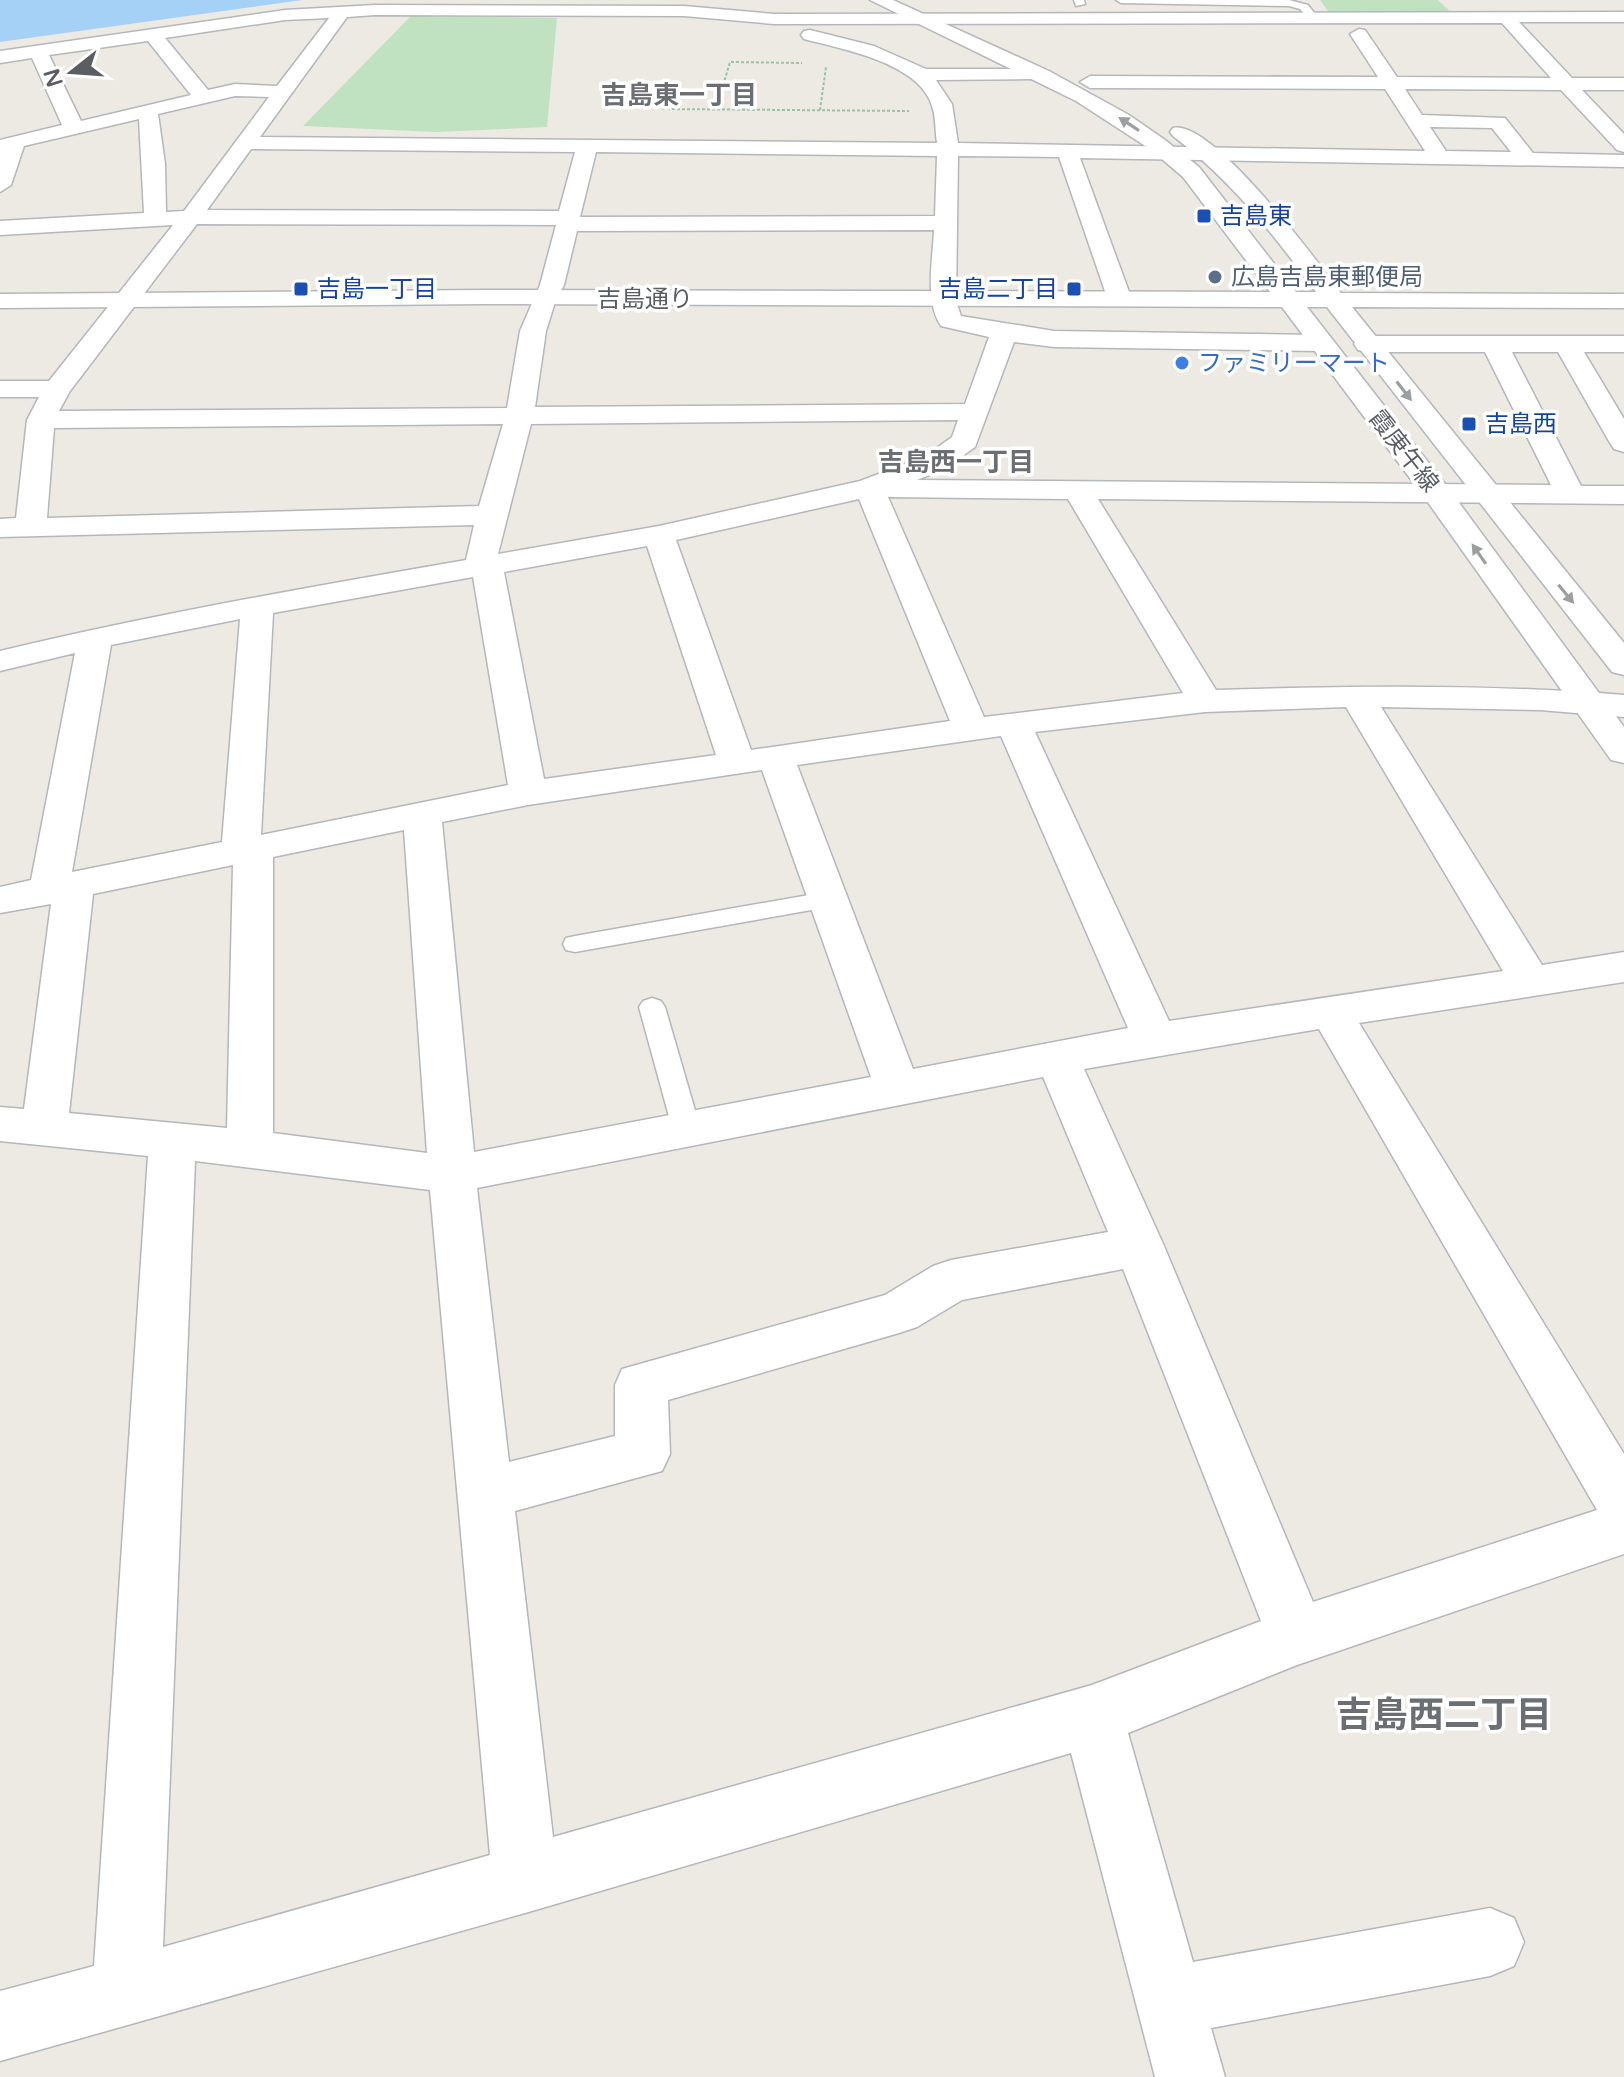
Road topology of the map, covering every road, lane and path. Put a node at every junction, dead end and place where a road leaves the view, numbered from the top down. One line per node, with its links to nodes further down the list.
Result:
1 (879, 0): 4 (street, 霞庚午線)
2 (1121, 0): 3 (lane)
3 (1194, 1): 8 (lane)
4 (918, 10): 6 (street); 10 (street); 20 (street, 霞庚午線)
5 (342, 12): 6 (street); 12 (street); 27 (street)
6 (710, 13): 21 (street)
7 (1624, 17): 9 (street)
8 (1314, 19): 9 (street); 10 (street)
9 (1440, 19): 11 (street)
10 (959, 20): 23 (street)
11 (1510, 23): 14 (street); 25 (street)
12 (152, 34): 15 (street); 28 (street)
13 (1359, 34): 24 (street)
14 (1624, 37)
15 (38, 51): 16 (street); 36 (street)
16 (0, 57)
17 (1203, 60): 22 (street)
18 (813, 63): 31 (path)
19 (827, 63): 32 (path)
20 (1033, 73): 21 (street); 43 (street, 霞庚午線, one-way to 20)
21 (923, 75): 41 (street)
22 (1212, 81): 23 (street); 24 (street); 29 (street)
23 (1090, 82): 44 (street)
24 (1391, 83): 25 (street); 35 (street)
25 (1569, 84): 26 (street); 40 (street)
26 (1624, 84)
27 (284, 92): 28 (street); 37 (street)
28 (205, 99): 34 (street)
29 (1224, 106)
30 (662, 109): 31 (path)
31 (716, 109): 32 (path)
32 (820, 110): 33 (path)
33 (920, 111)
34 (148, 113): 36 (street); 50 (street)
35 (1416, 121): 45 (street); 46 (street)
36 (74, 130): 38 (street)
37 (247, 143): 39 (street); 49 (street)
38 (8, 145): 48 (street)
39 (587, 145): 41 (street); 51 (street)
40 (1624, 146)
41 (948, 148): 42 (street); 52 (street)
42 (1067, 151): 43 (street); 56 (street)
43 (1170, 153): 44 (street); 59 (street, 霞庚午線)
44 (1213, 155): 45 (street); 60 (street)
45 (1440, 158): 46 (street)
46 (1527, 159): 47 (street)
47 (1624, 161)
48 (0, 185)
49 (190, 217): 50 (street); 51 (street); 55 (street)
50 (155, 219): 53 (street)
51 (568, 221): 52 (street); 54 (street)
52 (946, 223): 58 (street)
53 (0, 228)
54 (543, 298): 55 (street, 吉島通り); 58 (street, 吉島通り); 71 (street)
55 (129, 300): 57 (street, 吉島通り); 69 (street)
56 (1120, 300): 58 (street, 吉島通り); 59 (street, 吉島通り)
57 (0, 301)
58 (944, 301): 62 (street)
59 (1289, 301): 60 (street, 吉島通り); 63 (street, 霞庚午線)
60 (1336, 301): 61 (street, 吉島通り); 66 (street)
61 (1624, 301)
62 (1004, 333): 63 (street); 70 (street)
63 (1320, 343): 76 (street, 霞庚午線)
64 (1494, 343): 65 (street); 66 (street); 78 (street)
65 (1566, 343): 67 (street); 73 (street)
66 (1367, 344): 77 (street, one-way to 77)
67 (1624, 344)
68 (0, 389): 69 (street)
69 (57, 389): 72 (street)
70 (973, 412): 71 (street); 74 (street)
71 (519, 417): 72 (street); 80 (street)
72 (41, 420): 81 (street)
73 (1624, 443)
74 (869, 488): 75 (street); 83 (street); 93 (street)
75 (1077, 489): 76 (street); 90 (street)
76 (1438, 495): 77 (street); 91 (street, 霞庚午線, one-way to 76)
77 (1486, 495): 78 (street); 88 (street, one-way to 88)
78 (1571, 495): 79 (street)
79 (1624, 495)
80 (490, 515): 81 (street); 84 (street)
81 (31, 526): 82 (street)
82 (0, 528)
83 (659, 535): 84 (street); 95 (street)
84 (487, 566): 85 (street); 96 (street)
85 (257, 606): 86 (street); 98 (street)
86 (95, 638): 87 (street); 99 (street)
87 (0, 661)
88 (1624, 665)
89 (1357, 696): 90 (street); 91 (street); 104 (street)
90 (1205, 701): 92 (street)
91 (1606, 705): 94 (street, 霞庚午線)
92 (1014, 725): 93 (street); 107 (street)
93 (971, 729): 95 (street)
94 (1624, 752)
95 (756, 760): 96 (street); 101 (street)
96 (528, 793): 97 (street)
97 (422, 814): 98 (street); 115 (street)
98 (247, 848): 99 (street); 114 (street)
99 (61, 888): 100 (street); 111 (street)
100 (0, 900)
101 (826, 900): 102 (lane); 109 (street)
102 (575, 944)
103 (1624, 967): 104 (street)
104 (1531, 982): 106 (street)
105 (652, 1007): 112 (lane)
106 (1329, 1010): 107 (street); 118 (street)
107 (1155, 1039): 108 (street)
108 (1057, 1058): 109 (street); 116 (street)
109 (898, 1089): 112 (street)
110 (0, 1124): 111 (street)
111 (44, 1129): 113 (street)
112 (687, 1131): 115 (street)
113 (172, 1142): 114 (street); 124 (street)
114 (250, 1148): 115 (street)
115 (452, 1175): 117 (street)
116 (1139, 1246): 117 (street); 120 (street)
117 (484, 1493): 122 (street)
118 (1624, 1504)
119 (1624, 1528): 120 (street)
120 (1297, 1636): 121 (street)
121 (1092, 1716): 122 (street); 125 (street)
122 (525, 1880): 124 (street)
123 (1490, 1942): 125 (street)
124 (127, 1992): 126 (street)
125 (1169, 2001): 127 (street)
126 (0, 2026)
127 (1190, 2077)

